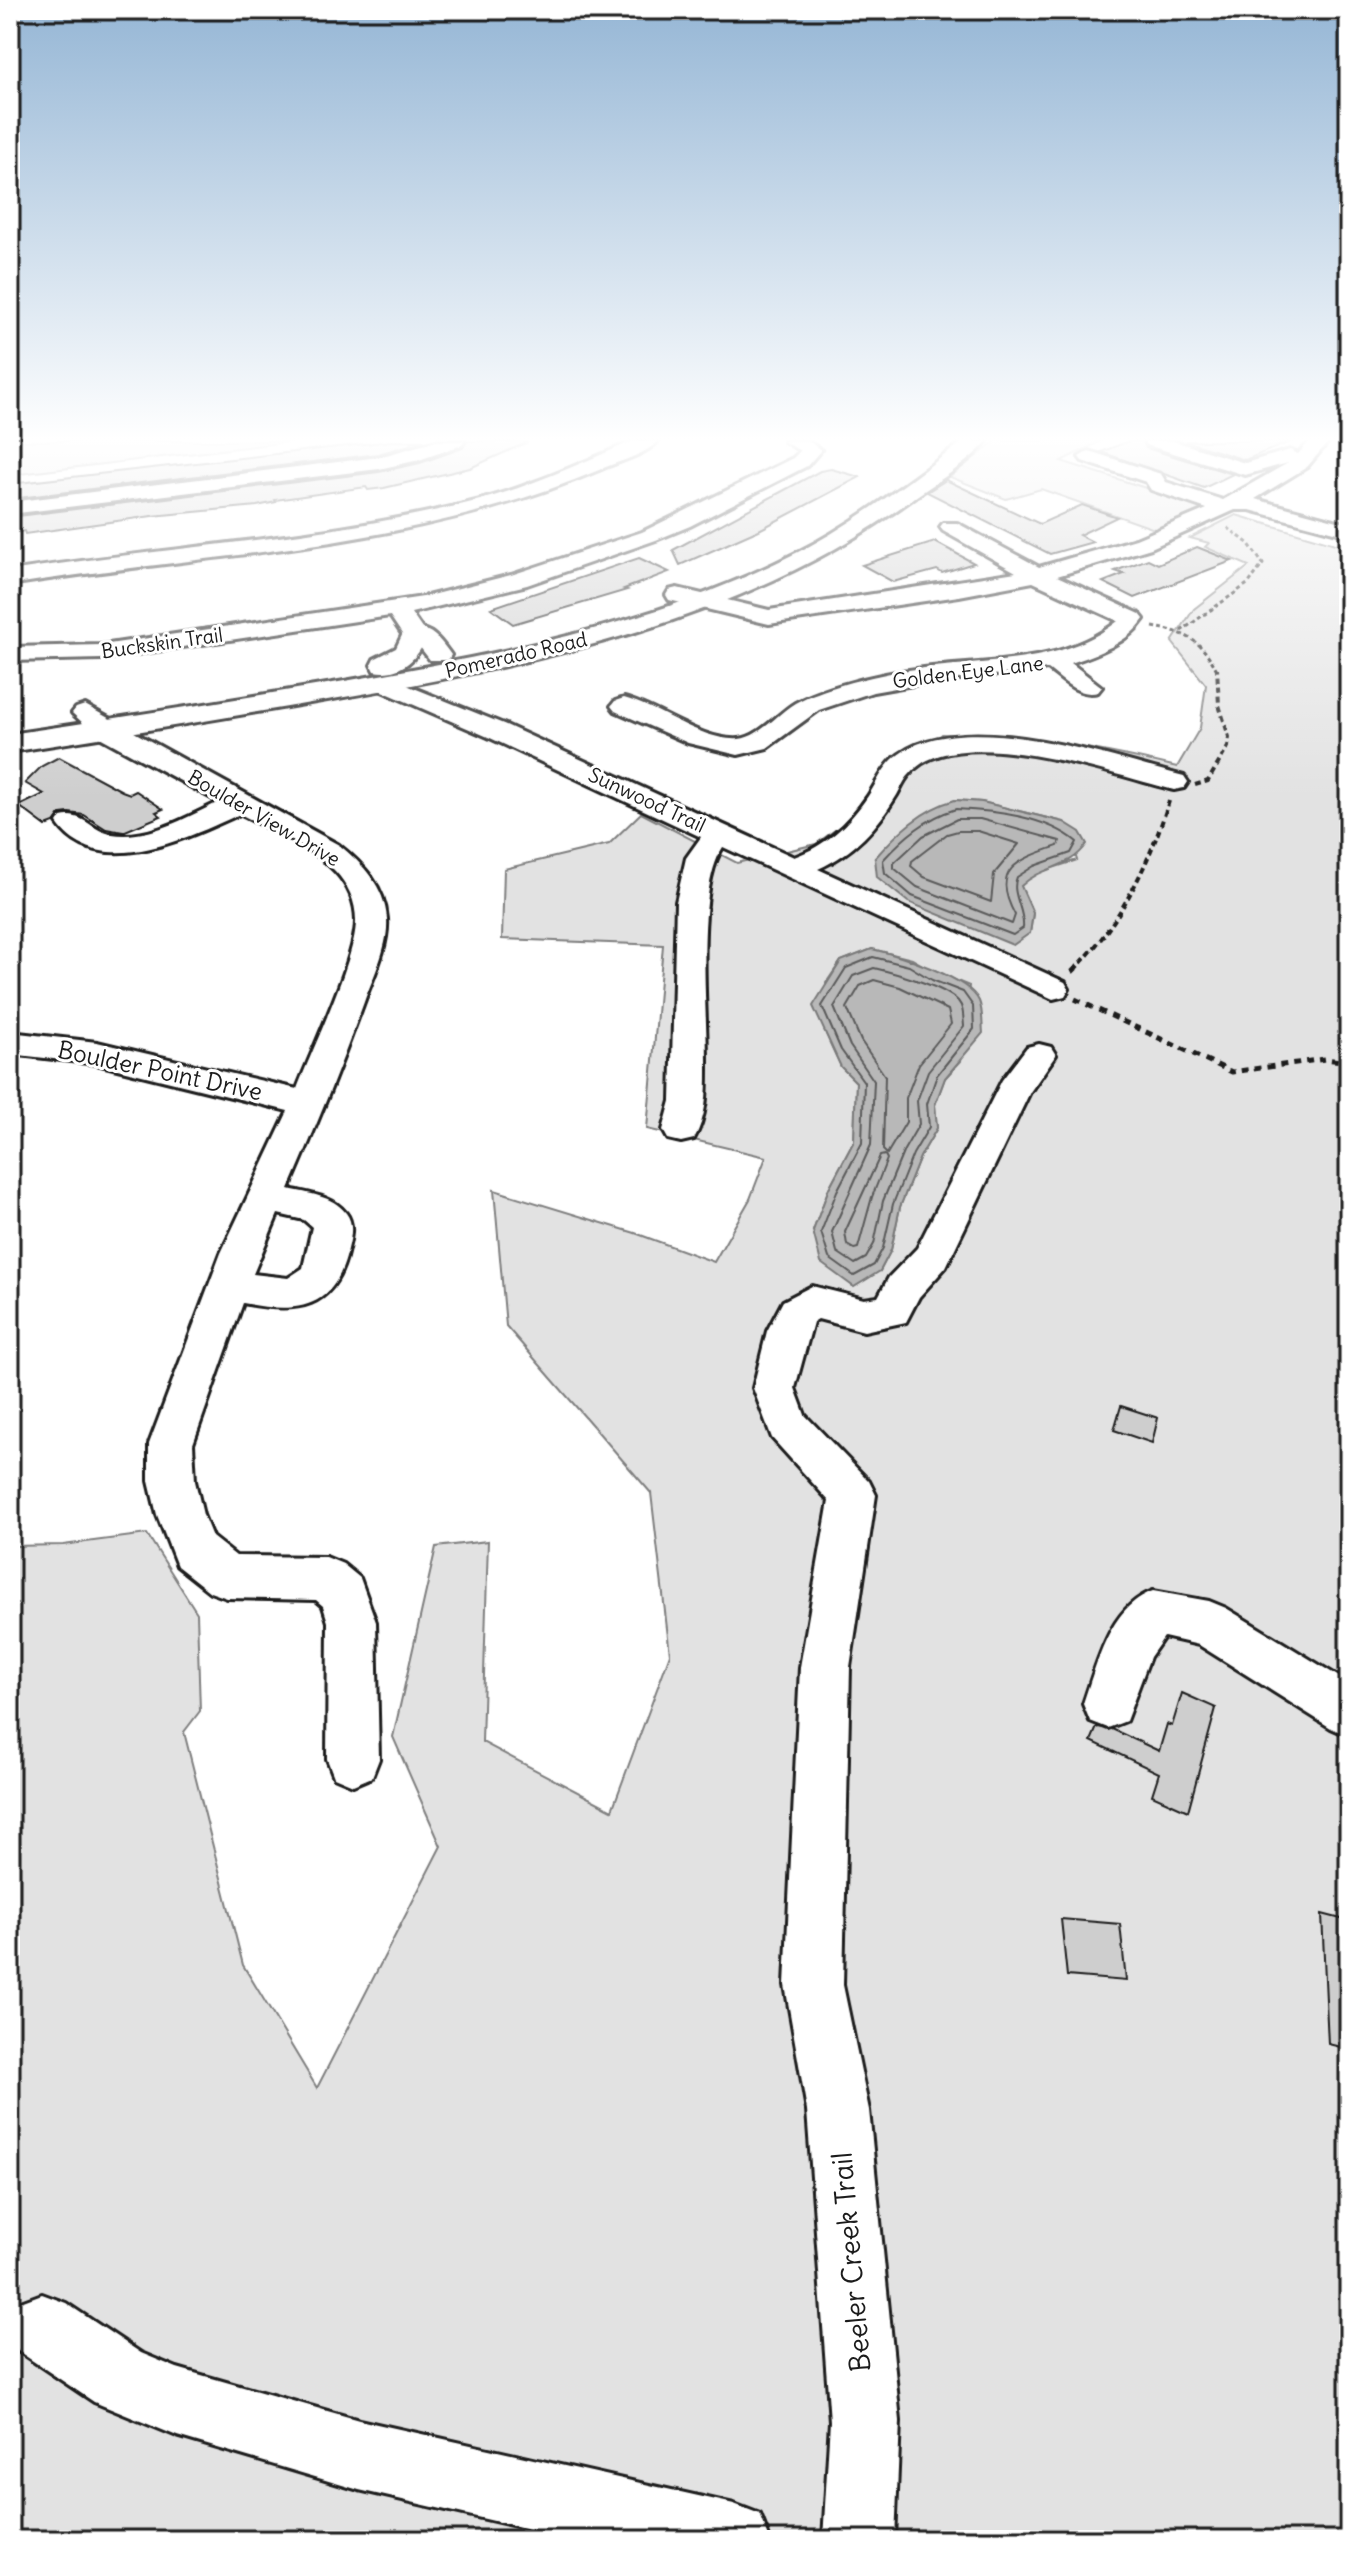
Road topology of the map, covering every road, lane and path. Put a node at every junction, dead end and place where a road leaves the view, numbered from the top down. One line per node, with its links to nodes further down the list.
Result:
1 (143, 560): 9 (street)
2 (578, 560): 11 (street, Buckskin Trail)
3 (761, 560): 10 (main road, Pomerado Road)
4 (795, 560): 10 (main road, Pomerado Road)
5 (1010, 560): 8 (street)
6 (1091, 560): 8 (street)
7 (1260, 560): 22 (path)
8 (1037, 575): 10 (street); 15 (street, Golden Eye Lane)
9 (10, 578)
10 (692, 601): 14 (main road, Pomerado Road); 16 (main road, Pomerado Road)
11 (397, 608): 12 (street); 13 (street, Buckskin Trail)
12 (414, 635): 14 (street); 16 (main road)
13 (10, 654)
14 (439, 655): 16 (main road, Pomerado Road)
15 (1054, 662): 17 (street); 18 (street, Golden Eye Lane)
16 (384, 674): 19 (main road, Pomerado Road); 25 (street, Sunwood Trail)
17 (1089, 687)
18 (624, 706)
19 (95, 721): 20 (main road, Pomerado Road); 21 (main road, Pomerado Road); 23 (street, Boulder View Drive)
20 (10, 724)
21 (10, 743)
22 (1174, 782): 26 (street); 27 (path)
23 (241, 803): 24 (street); 31 (street, Boulder View Drive)
24 (71, 823)
25 (718, 833): 26 (street); 32 (street, Sunwood Trail)
26 (791, 868): 27 (street)
27 (1053, 989): 30 (path)
28 (10, 1043): 31 (street, Boulder Point Drive)
29 (1039, 1055): 40 (street, Beeler Creek Trail)
30 (1349, 1062)
31 (309, 1104): 33 (street, Boulder View Drive)
32 (681, 1130)
33 (267, 1194): 34 (street, Boulder View Drive); 34 (street)
34 (230, 1285): 37 (street, Boulder View Drive)
35 (1108, 1704): 36 (street)
36 (1349, 1711)
37 (353, 1759)
38 (42, 2327): 39 (street)
39 (734, 2540)
40 (859, 2540)

